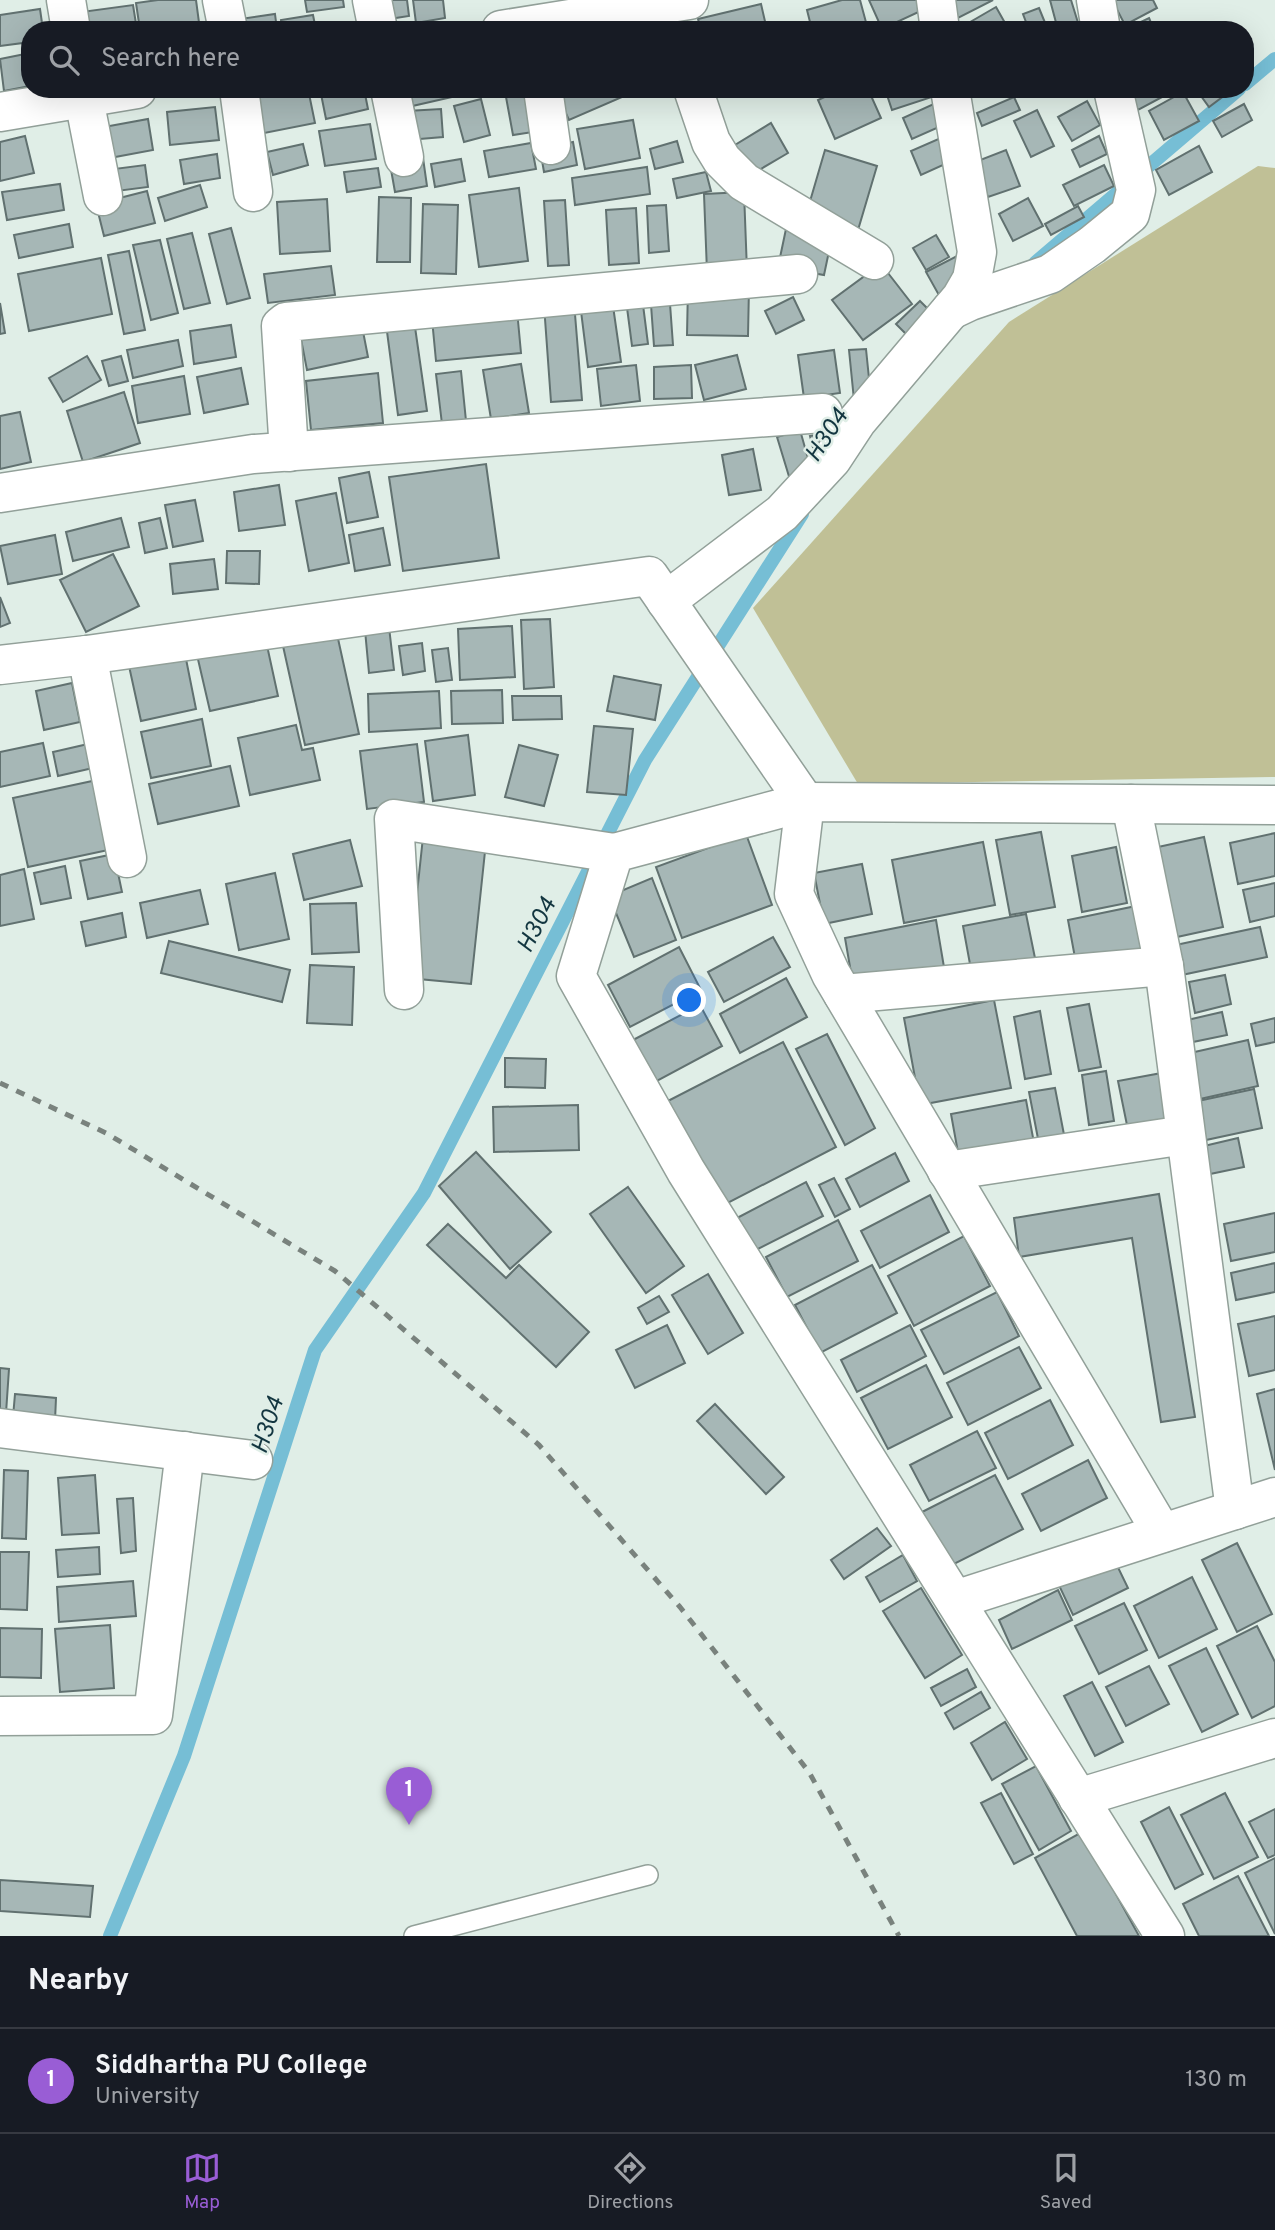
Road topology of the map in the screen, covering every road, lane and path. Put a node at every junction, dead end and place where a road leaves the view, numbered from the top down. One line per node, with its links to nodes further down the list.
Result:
1 (66, 0): 7 (street)
2 (222, 0): 8 (street)
3 (372, 0): 9 (street)
4 (936, 0): 11 (street)
5 (1096, 0): 12 (street)
6 (673, 8): 10 (street)
7 (70, 21)
8 (226, 21)
9 (376, 21)
10 (526, 21)
11 (939, 21)
12 (1100, 21)
13 (65, 98): 21 (street)
14 (84, 98): 25 (street)
15 (240, 98): 24 (street)
16 (392, 98): 23 (street)
17 (544, 98): 22 (street)
18 (696, 98): 26 (street)
19 (951, 98): 28 (street)
20 (1115, 98): 28 (street)
21 (0, 112)
22 (551, 145)
23 (404, 158)
24 (253, 192)
25 (103, 196)
26 (874, 260)
27 (798, 274): 30 (street)
28 (961, 306): 32 (street)
29 (823, 413): 30 (street)
30 (289, 452): 31 (street)
31 (0, 493)
32 (666, 601): 33 (street); 35 (street)
33 (87, 655): 34 (street); 39 (street)
34 (0, 665)
35 (804, 802): 36 (street); 38 (street); 42 (street)
36 (1131, 804): 37 (street); 40 (street)
37 (1275, 805)
38 (600, 851): 41 (street); 51 (street)
39 (127, 858)
40 (1164, 967): 42 (street); 43 (street)
41 (404, 990)
42 (843, 994): 44 (street)
43 (1185, 1135): 44 (street); 49 (street)
44 (947, 1171): 50 (street)
45 (0, 1428): 46 (street)
46 (185, 1451): 47 (street); 52 (street)
47 (253, 1460)
48 (1275, 1497): 49 (street)
49 (1235, 1510): 50 (street)
50 (1162, 1533): 51 (street)
51 (955, 1600): 54 (street)
52 (0, 1716)
53 (1275, 1738): 54 (street)
54 (1078, 1798): 57 (street)
55 (648, 1875): 56 (lane)
56 (414, 1936)
57 (1164, 1936)

